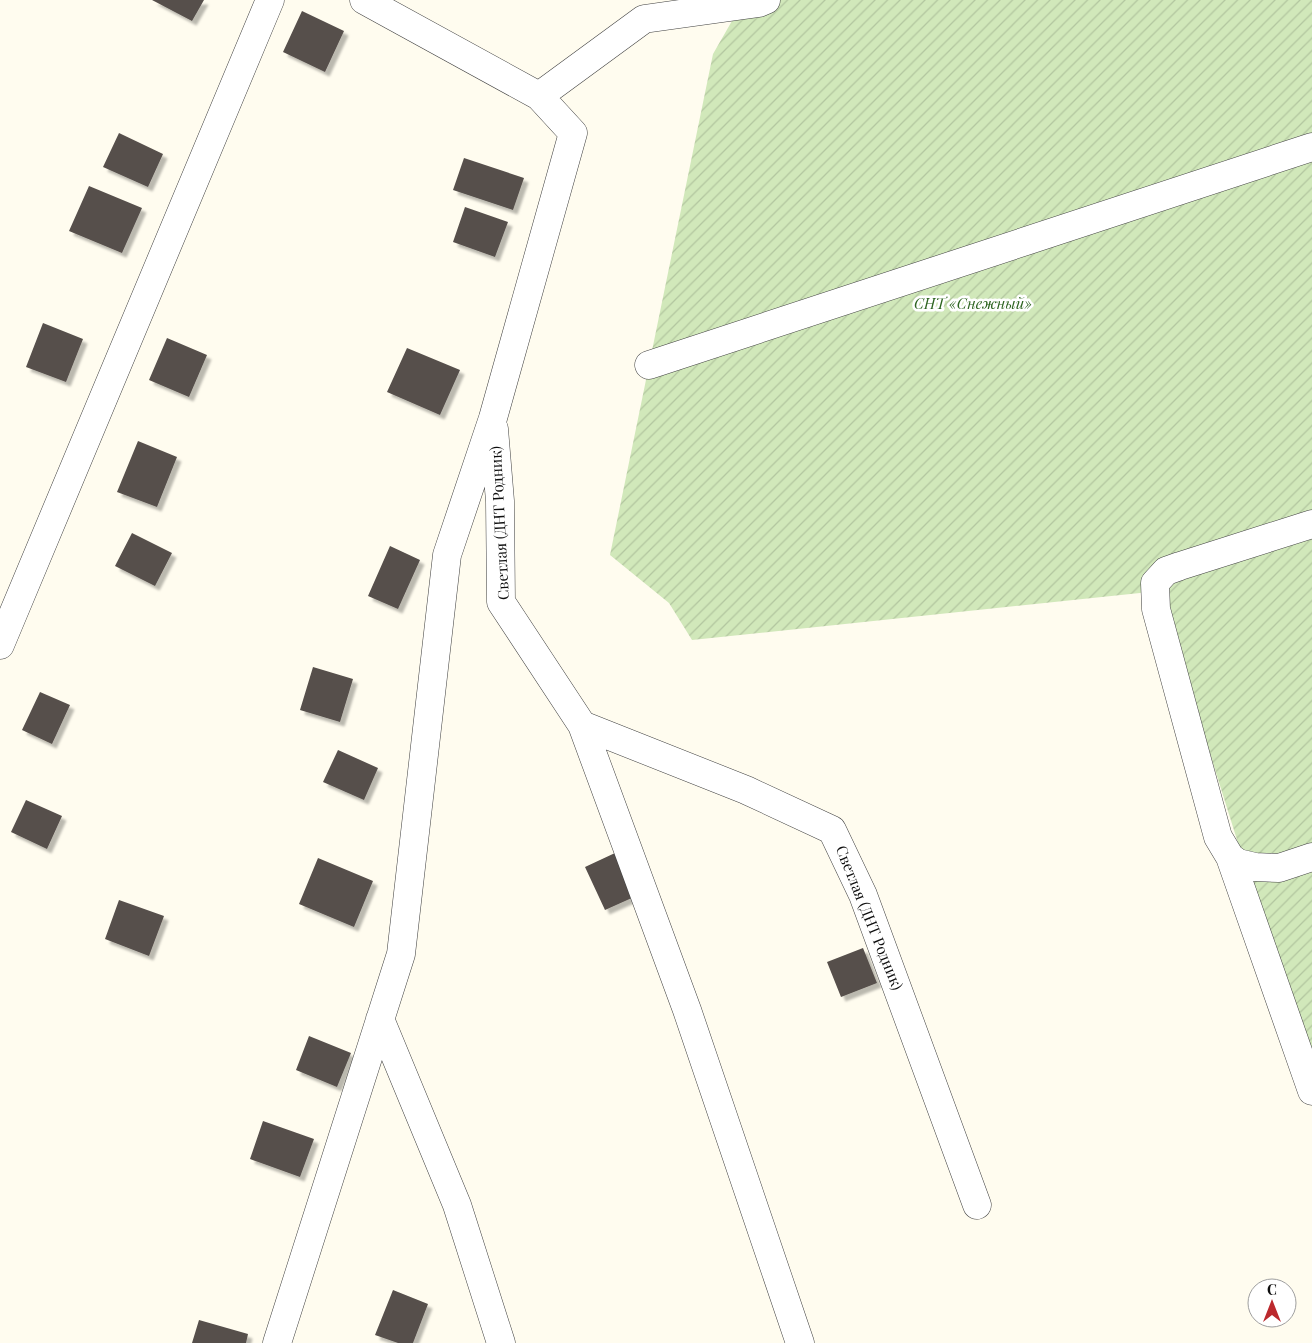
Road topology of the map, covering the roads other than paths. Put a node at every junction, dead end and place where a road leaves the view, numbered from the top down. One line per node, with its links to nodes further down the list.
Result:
1 (270, 0): 10 (street)
2 (364, 0): 5 (street)
3 (766, 0): 4 (street)
4 (639, 9): 5 (street)
5 (539, 96): 8 (street)
6 (1312, 147): 7 (street)
7 (649, 365)
8 (493, 418): 11 (street, Светлая (ДНТ Родник)); 14 (street)
9 (1312, 524): 12 (street)
10 (0, 645)
11 (582, 725): 16 (street, Светлая (ДНТ Родник)); 19 (street, Светлая (ДНТ Родник))
12 (1230, 857): 13 (street); 15 (street)
13 (1312, 857)
14 (380, 1019): 17 (street); 18 (street)
15 (1312, 1091)
16 (977, 1205)
17 (277, 1343)
18 (501, 1343)
19 (800, 1343)

